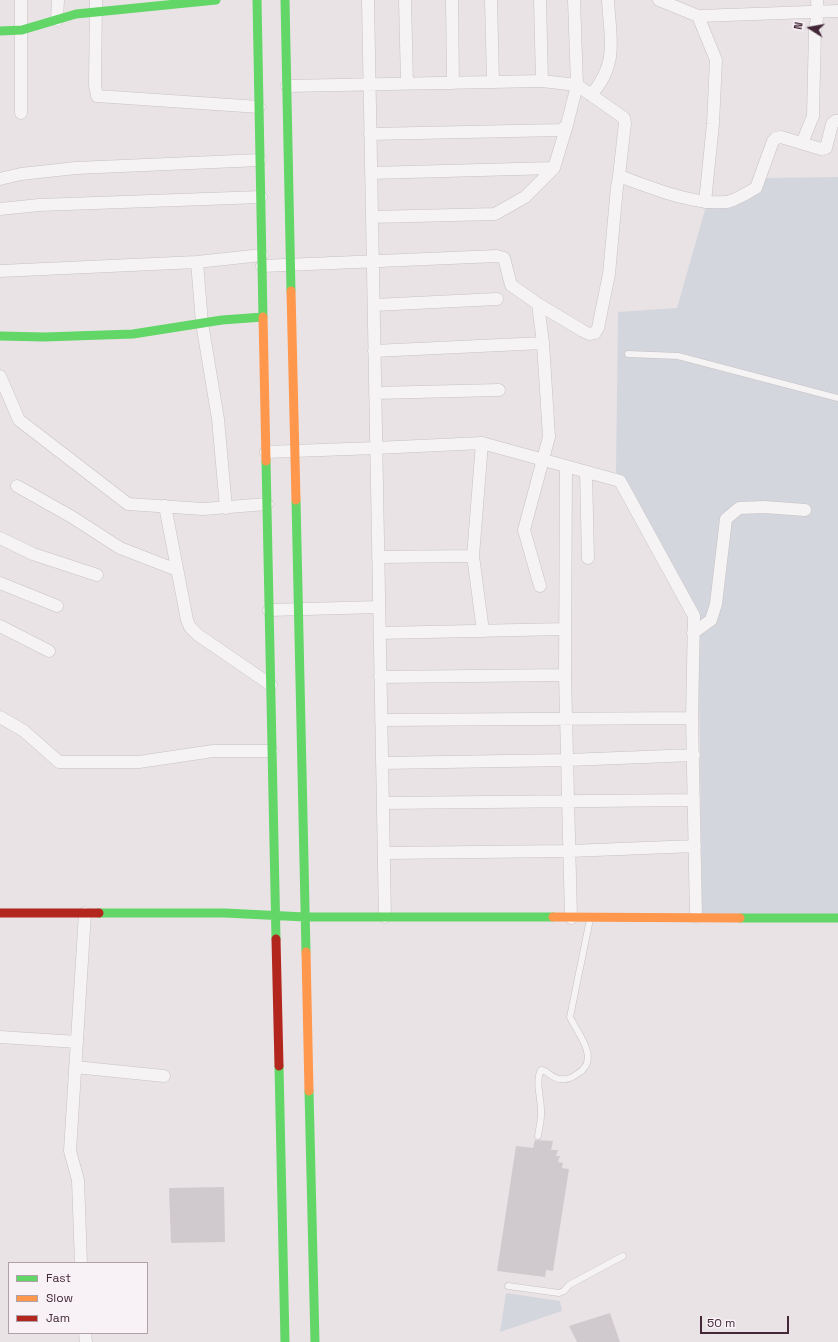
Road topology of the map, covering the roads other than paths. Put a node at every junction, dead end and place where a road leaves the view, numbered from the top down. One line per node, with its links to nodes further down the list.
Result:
1 (21, 0): 21 (street)
2 (58, 0): 20 (street)
3 (96, 0): 18 (street)
4 (216, 0): 15 (main road)
5 (257, 0): 31 (main road)
6 (285, 0): 29 (main road)
7 (368, 0): 27 (street)
8 (405, 0): 25 (street)
9 (452, 0): 26 (street)
10 (491, 0): 24 (street)
11 (540, 0): 23 (street)
12 (574, 0): 28 (street)
13 (608, 0): 30 (street)
14 (659, 0): 19 (street)
15 (161, 3): 18 (main road)
16 (817, 6): 17 (street); 19 (street); 36 (street)
17 (838, 11)
18 (96, 13): 20 (main road); 31 (street)
19 (698, 16): 43 (street)
20 (57, 20): 21 (main road)
21 (22, 30): 22 (main road); 32 (street)
22 (0, 31)
23 (542, 81): 24 (street); 28 (street)
24 (493, 82): 26 (street)
25 (407, 83): 26 (street); 27 (street)
26 (453, 83)
27 (369, 84): 29 (street); 35 (street)
28 (576, 85): 30 (street); 34 (street)
29 (287, 86): 49 (main road)
30 (591, 95): 40 (street)
31 (259, 107): 37 (main road)
32 (21, 113)
33 (838, 121): 36 (street)
34 (567, 125): 35 (street); 38 (street)
35 (370, 134): 39 (street)
36 (802, 143): 43 (street)
37 (260, 160): 41 (street); 42 (main road)
38 (554, 168): 39 (street); 45 (street)
39 (371, 173): 45 (street)
40 (619, 176): 43 (street); 52 (street)
41 (0, 179)
42 (261, 197): 44 (street); 46 (main road)
43 (705, 202)
44 (0, 209)
45 (372, 217): 48 (street)
46 (262, 260): 47 (street); 49 (street); 54 (main road)
47 (197, 262): 50 (street); 55 (street)
48 (373, 262): 49 (street); 52 (street); 53 (street)
49 (291, 265): 66 (main road)
50 (0, 271)
51 (497, 299): 53 (street)
52 (538, 304): 57 (street)
53 (374, 305): 58 (street)
54 (263, 318): 55 (main road); 67 (main road)
55 (202, 324): 56 (main road); 74 (street)
56 (0, 336)
57 (543, 343): 58 (street); 68 (street)
58 (374, 352): 62 (street)
59 (628, 354): 63 (lane)
60 (0, 376): 73 (street)
61 (499, 390): 62 (street)
62 (375, 393): 65 (street)
63 (838, 398)
64 (482, 443): 65 (street); 68 (street); 77 (street)
65 (376, 448): 66 (street); 78 (street)
66 (295, 451): 67 (street); 86 (main road)
67 (266, 452): 72 (main road)
68 (543, 460): 69 (street); 83 (street)
69 (566, 467): 70 (street); 89 (street)
70 (586, 472): 79 (street); 92 (street)
71 (17, 486): 80 (street)
72 (267, 504): 74 (street); 87 (main road)
73 (166, 506): 74 (street); 80 (street)
74 (226, 508)
75 (805, 510): 92 (street)
76 (0, 538): 81 (street)
77 (473, 556): 78 (street); 90 (street)
78 (378, 557): 85 (street)
79 (588, 558)
80 (177, 570): 96 (street)
81 (97, 575)
82 (0, 583): 84 (street)
83 (540, 586)
84 (57, 606)
85 (379, 607): 86 (street); 91 (street)
86 (299, 609): 87 (street); 115 (main road)
87 (269, 610): 96 (main road)
88 (0, 626): 93 (street)
89 (565, 629): 90 (street); 94 (street)
90 (483, 631): 91 (street)
91 (380, 633): 95 (street)
92 (693, 633): 98 (street)
93 (49, 651)
94 (565, 675): 95 (street); 99 (street)
95 (380, 677): 100 (street)
96 (270, 686): 101 (main road)
97 (0, 716): 101 (street)
98 (692, 718): 99 (street); 102 (street)
99 (566, 719): 100 (street); 103 (street)
100 (381, 720): 104 (street)
101 (272, 751): 113 (main road)
102 (694, 755): 103 (street); 105 (street)
103 (568, 760): 104 (street); 106 (street)
104 (382, 763): 107 (street)
105 (694, 800): 106 (street); 108 (street)
106 (569, 802): 107 (street); 109 (street)
107 (383, 804): 110 (street)
108 (694, 846): 109 (street); 116 (street)
109 (570, 851): 110 (street); 117 (street)
110 (384, 853): 114 (street)
111 (0, 913): 112 (main road)
112 (85, 913): 113 (main road); 121 (street)
113 (275, 916): 115 (main road); 128 (main road)
114 (385, 916): 115 (main road); 117 (main road)
115 (305, 917): 129 (main road)
116 (696, 917): 118 (main road); 119 (main road)
117 (571, 918): 118 (main road)
118 (591, 918): 124 (lane)
119 (838, 918)
120 (0, 1037): 121 (street)
121 (77, 1042): 122 (street)
122 (75, 1067): 123 (street); 126 (street)
123 (164, 1076)
124 (538, 1136)
125 (623, 1256): 127 (lane)
126 (81, 1262)
127 (508, 1286)
128 (285, 1342)
129 (315, 1342)

